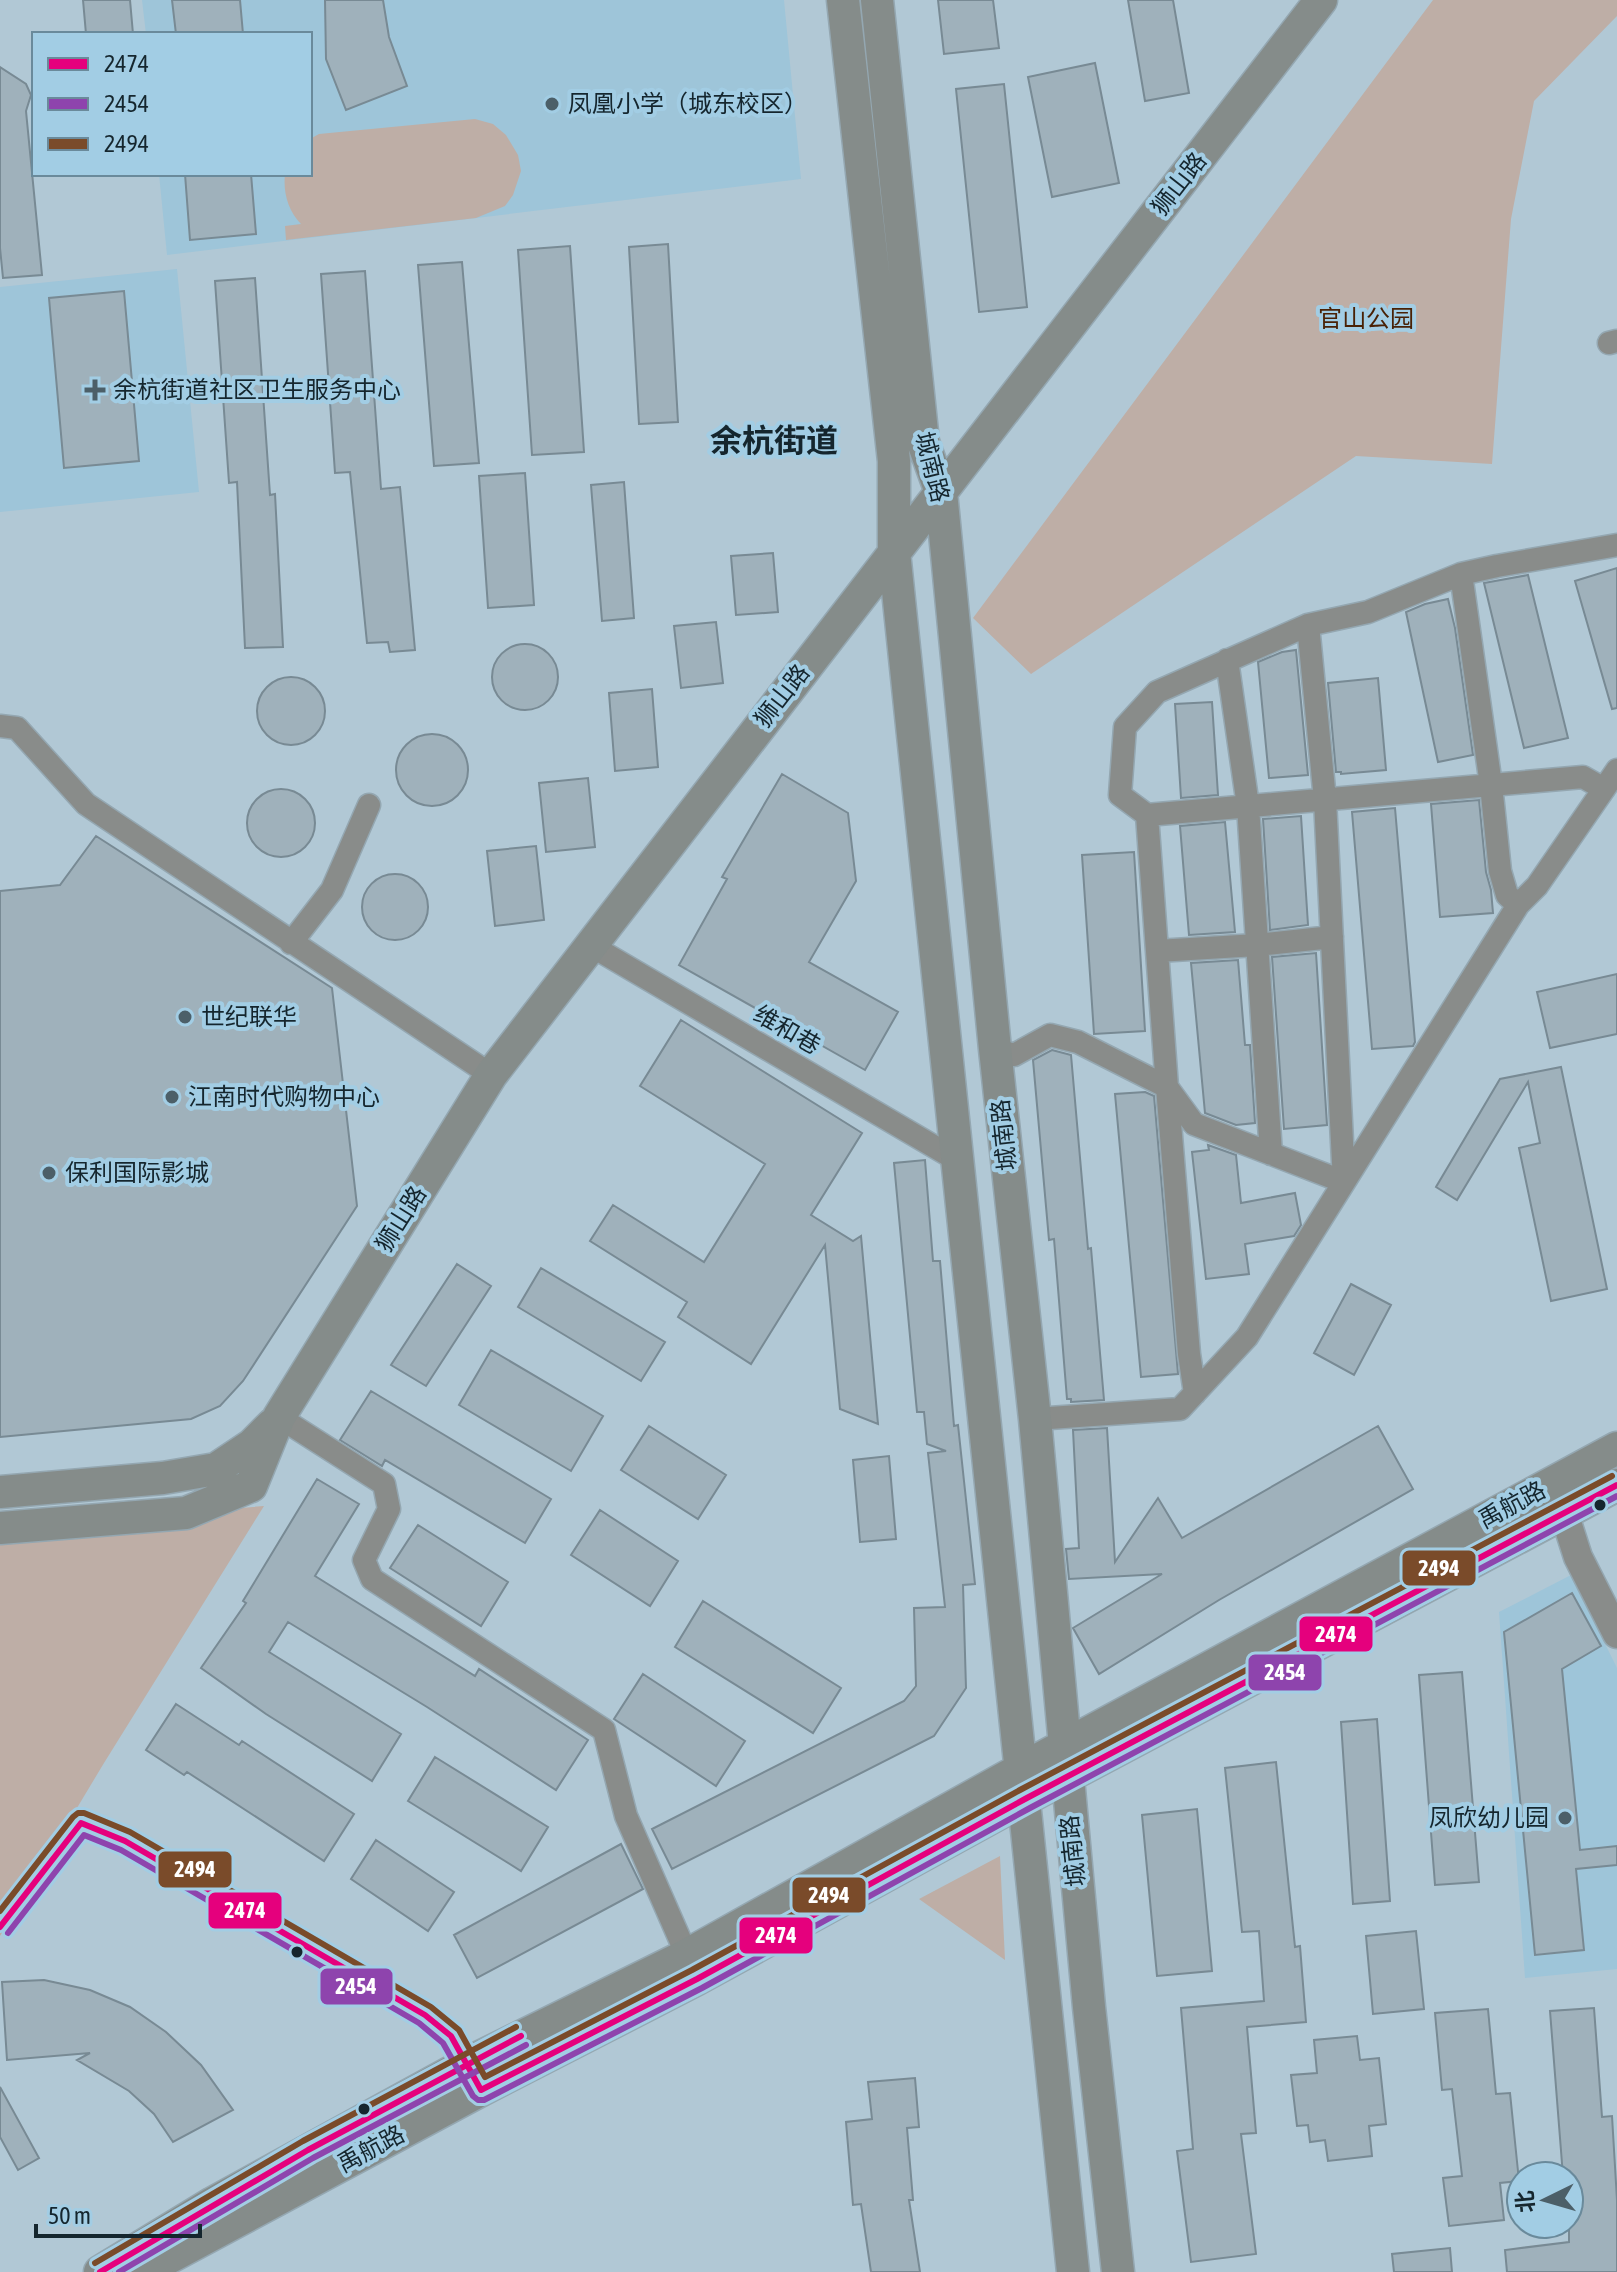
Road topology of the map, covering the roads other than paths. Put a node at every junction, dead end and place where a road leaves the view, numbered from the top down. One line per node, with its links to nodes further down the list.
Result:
1 (843, 0): 6 (main road, 城南路)
2 (877, 0): 4 (main road, 城南路)
3 (1321, 0): 4 (main road, 狮山路)
4 (941, 492): 6 (main road, 狮山路); 23 (main road, 城南路)
5 (1617, 545): 7 (street)
6 (894, 552): 20 (main road, 狮山路); 27 (main road, 城南路)
7 (1461, 574): 8 (street); 12 (street)
8 (1308, 625): 9 (street); 13 (street)
9 (1227, 660): 15 (street); 16 (street)
10 (0, 726): 19 (street)
11 (1610, 780): 12 (street); 17 (street)
12 (1491, 785): 13 (street); 17 (street)
13 (1325, 800): 15 (street); 18 (street)
14 (369, 805): 19 (street)
15 (1248, 806): 16 (street); 21 (street)
16 (1147, 815): 22 (street)
17 (1518, 905): 28 (street)
18 (1332, 937): 21 (street); 28 (street)
19 (291, 943): 24 (street)
20 (590, 945): 24 (main road, 狮山路); 27 (street, 维和巷)
21 (1257, 945): 22 (street); 26 (street)
22 (1157, 951): 25 (street)
23 (995, 1049): 25 (street); 31 (main road, 城南路)
24 (491, 1075): 30 (main road, 狮山路)
25 (1167, 1087): 26 (street); 29 (street)
26 (1271, 1154): 28 (street)
27 (957, 1160): 39 (main road, 城南路)
28 (1344, 1182): 29 (street)
29 (1195, 1393): 31 (street)
30 (279, 1417): 34 (main road, 狮山路); 36 (main road, 狮山路); 40 (street)
31 (1035, 1419): 38 (main road, 城南路)
32 (1617, 1448): 38 (main road, 禹航路)
33 (1617, 1485): 35 (main road, 禹航路)
34 (0, 1492)
35 (1564, 1513): 37 (street); 38 (main road, 禹航路)
36 (0, 1528)
37 (1617, 1634)
38 (1065, 1762): 39 (main road, 禹航路); 44 (main road, 城南路)
39 (1023, 1784): 40 (main road, 禹航路); 43 (main road, 城南路)
40 (692, 1967): 41 (main road, 禹航路); 42 (main road, 禹航路)
41 (100, 2272)
42 (142, 2272)
43 (1073, 2272)
44 (1118, 2272)

